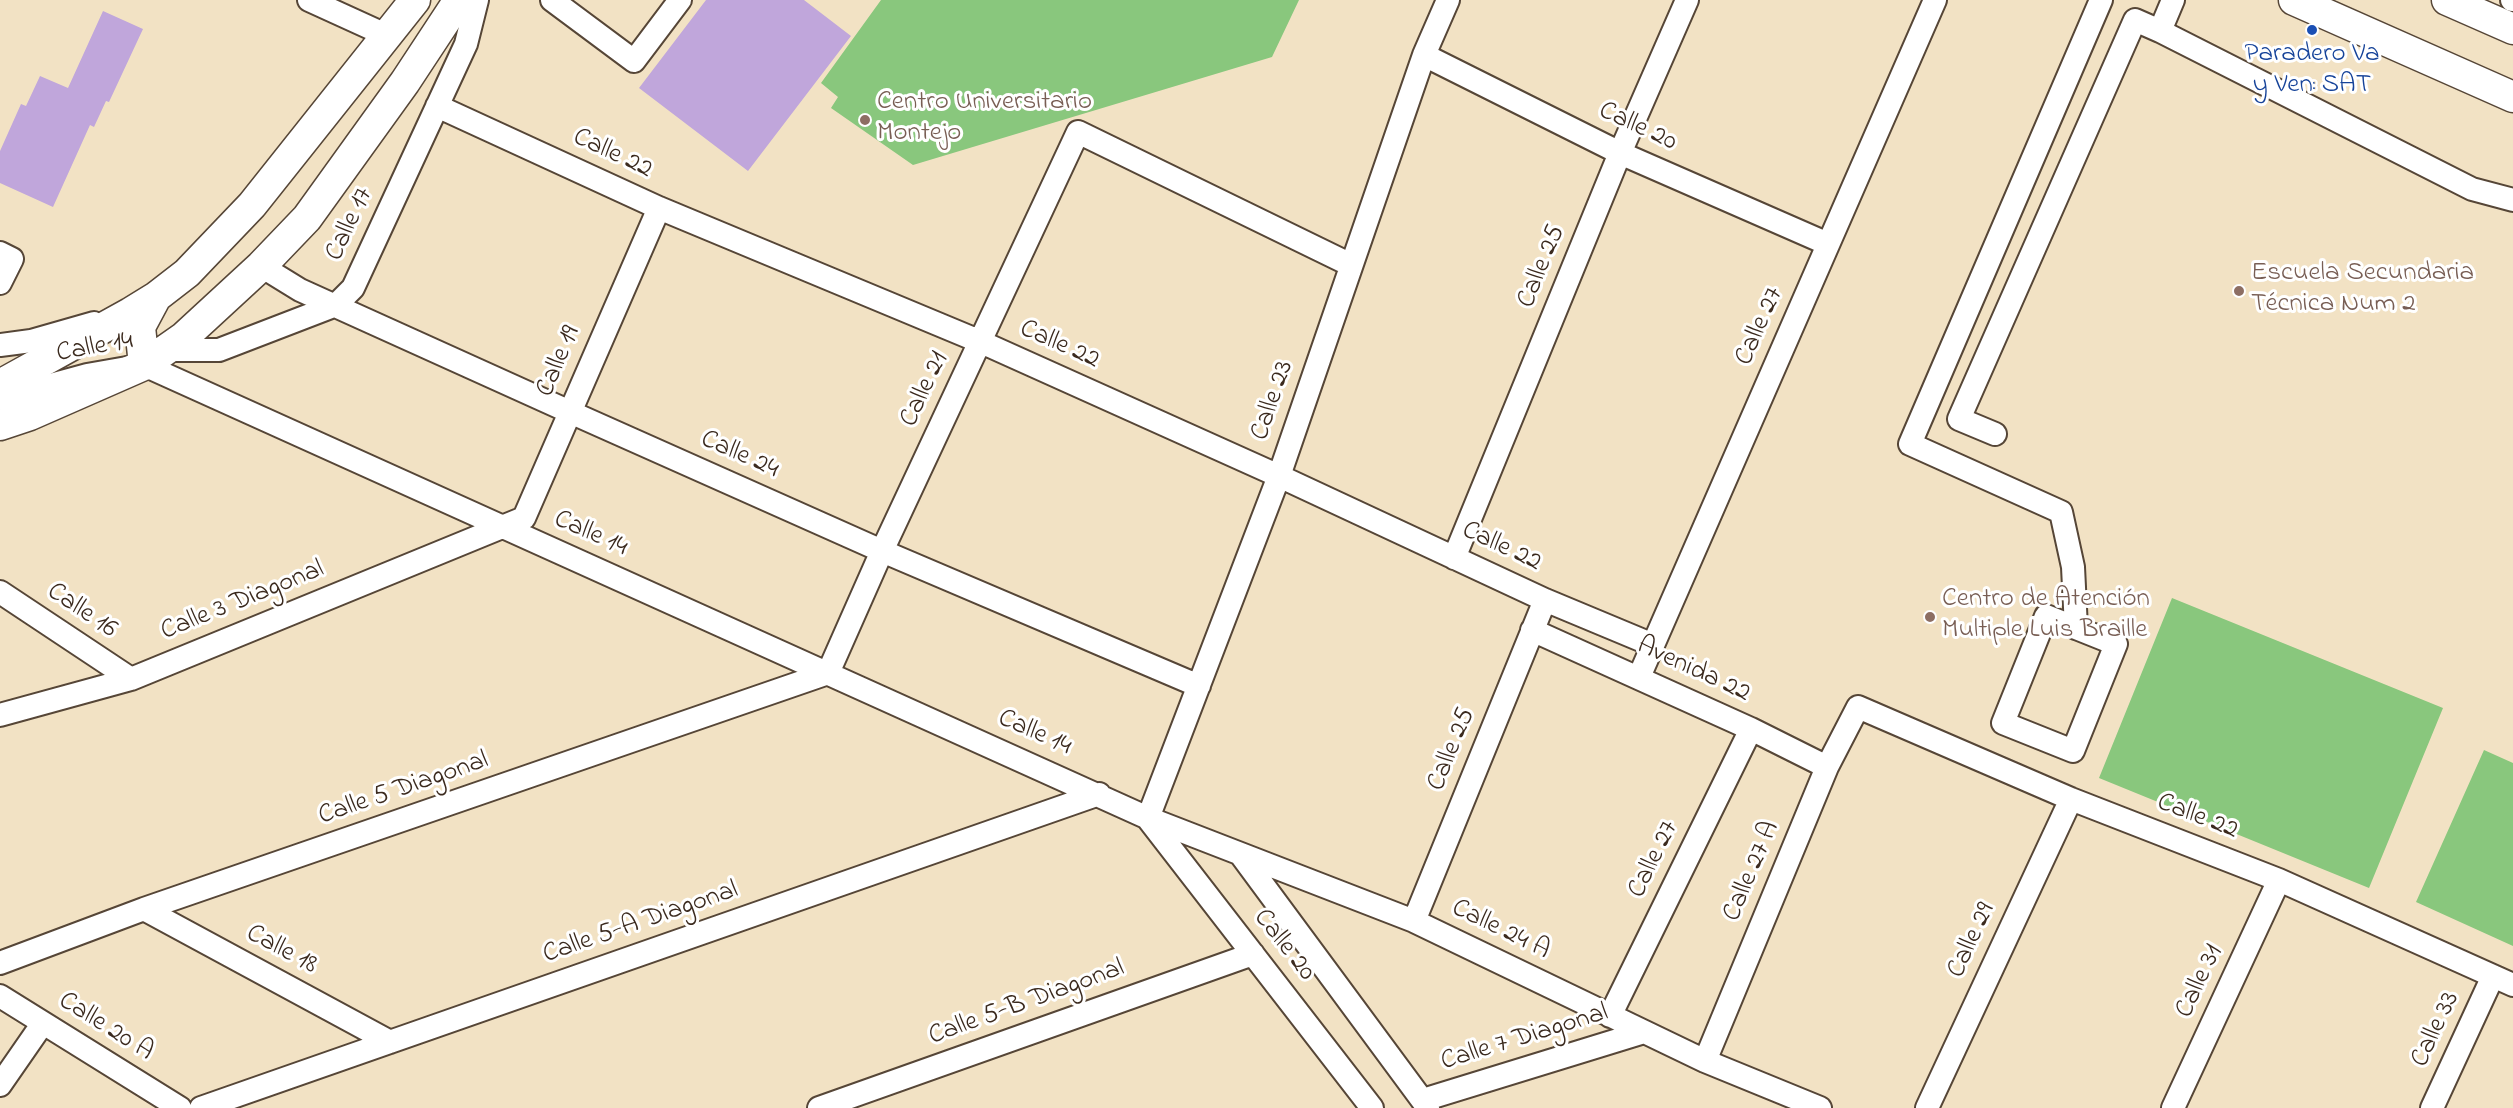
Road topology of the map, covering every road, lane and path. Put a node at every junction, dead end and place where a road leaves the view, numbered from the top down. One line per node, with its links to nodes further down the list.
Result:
1 (309, 0): 16 (street)
2 (459, 0): 18 (main road)
3 (477, 0): 20 (street, Calle 17)
4 (552, 0): 5 (street)
5 (680, 0)
6 (1448, 0): 17 (street, Calle 23)
7 (1687, 0): 21 (street, Calle 25)
8 (1935, 0): 24 (street, Calle 27)
9 (2101, 0): 46 (street)
10 (2173, 0): 15 (street)
11 (2294, 0): 19 (main road)
12 (2447, 0): 14 (main road)
13 (412, 1): 16 (main road)
14 (2513, 29)
15 (2160, 31): 22 (street); 39 (street)
16 (388, 36): 18 (main road); 29 (main road)
17 (1424, 55): 21 (street, Calle 20); 26 (street, Calle 23)
18 (419, 61): 27 (main road)
19 (2513, 97)
20 (437, 106): 23 (street, Calle 22); 30 (street, Calle 17)
21 (1620, 153): 24 (street, Calle 20); 43 (street, Calle 25)
22 (2513, 201)
23 (659, 207): 32 (street, Calle 22); 37 (street, Calle 19)
24 (1828, 244): 48 (street, Calle 27)
25 (0, 254): 28 (street)
26 (1351, 265): 32 (street, Calle 21); 40 (street, Calle 23)
27 (261, 266): 30 (street, Calle 24); 34 (main road)
28 (0, 283)
29 (156, 297): 31 (main road); 34 (main road)
30 (336, 305): 34 (street, Calle 17); 37 (street, Calle 24)
31 (130, 313): 33 (street); 35 (main road)
32 (981, 342): 40 (street, Calle 22); 42 (street, Calle 21)
33 (0, 345)
34 (155, 358): 36 (street, Calle 14); 38 (main road); 41 (street, Calle 14)
35 (0, 385)
36 (0, 399)
37 (570, 412): 41 (street, Calle 19); 42 (street, Calle 24)
38 (0, 425)
39 (1995, 434)
40 (1279, 476): 43 (street, Calle 22); 52 (street, Calle 23)
41 (501, 527): 49 (street, Calle 14); 51 (street, Calle 3 Diagonal)
42 (882, 551): 49 (street, Calle 21); 52 (street, Calle 24)
43 (1454, 558): 45 (street, Calle 22)
44 (0, 592): 51 (street, Calle 16)
45 (1545, 600): 47 (street, Calle 25); 48 (street, Calle 22)
46 (2076, 628): 46 (street)
47 (1532, 630): 50 (street, Avenida 22); 63 (street, Calle 25)
48 (1653, 645): 50 (street, Calle 27)
49 (828, 673): 57 (street, Calle 14); 62 (street, Calle 5 Diagonal)
50 (1639, 677): 55 (street, Avenida 22)
51 (131, 679): 54 (street, Calle 3 Diagonal)
52 (1199, 686): 59 (street, Calle 23)
53 (1858, 707): 56 (street, Calle 27 A); 58 (street, Calle 22)
54 (0, 715)
55 (1751, 729): 56 (street, Avenida 22); 68 (street, Calle 27)
56 (1827, 767): 72 (street, Calle 27 A)
57 (1099, 794): 59 (street, Calle 14); 71 (street, Calle 5-A Diagonal)
58 (2071, 799): 61 (street, Calle 22); 80 (street, Calle 29)
59 (1148, 818): 60 (street, Calle 24 A); 64 (street, Calle 20)
60 (1241, 855): 63 (street, Calle 24 A); 74 (street, Calle 20)
61 (2279, 880): 66 (street, Calle 22); 81 (street, Calle 31)
62 (144, 909): 65 (street, Calle 5 Diagonal); 71 (street, Calle 18)
63 (1414, 921): 68 (street, Calle 24 A)
64 (1253, 954): 77 (street, Calle 5-B Diagonal); 78 (street, Calle 20)
65 (0, 963)
66 (2503, 981): 82 (street, Calle 33)
67 (0, 996): 69 (street, Calle 20 A)
68 (1611, 1016): 70 (street, Calle 24 A)
69 (43, 1023): 73 (street); 75 (street, Calle 20 A)
70 (1644, 1032): 72 (street, Calle 24 A); 74 (street, Calle 7 Diagonal)
71 (390, 1042): 76 (street, Calle 5-A Diagonal)
72 (1705, 1061): 79 (street, Calle 24 A)
73 (0, 1085)
74 (1425, 1104)
75 (180, 1108)
76 (201, 1108)
77 (819, 1108)
78 (1372, 1108)
79 (1820, 1108)
80 (1927, 1108)
81 (2173, 1108)
82 (2432, 1108)

